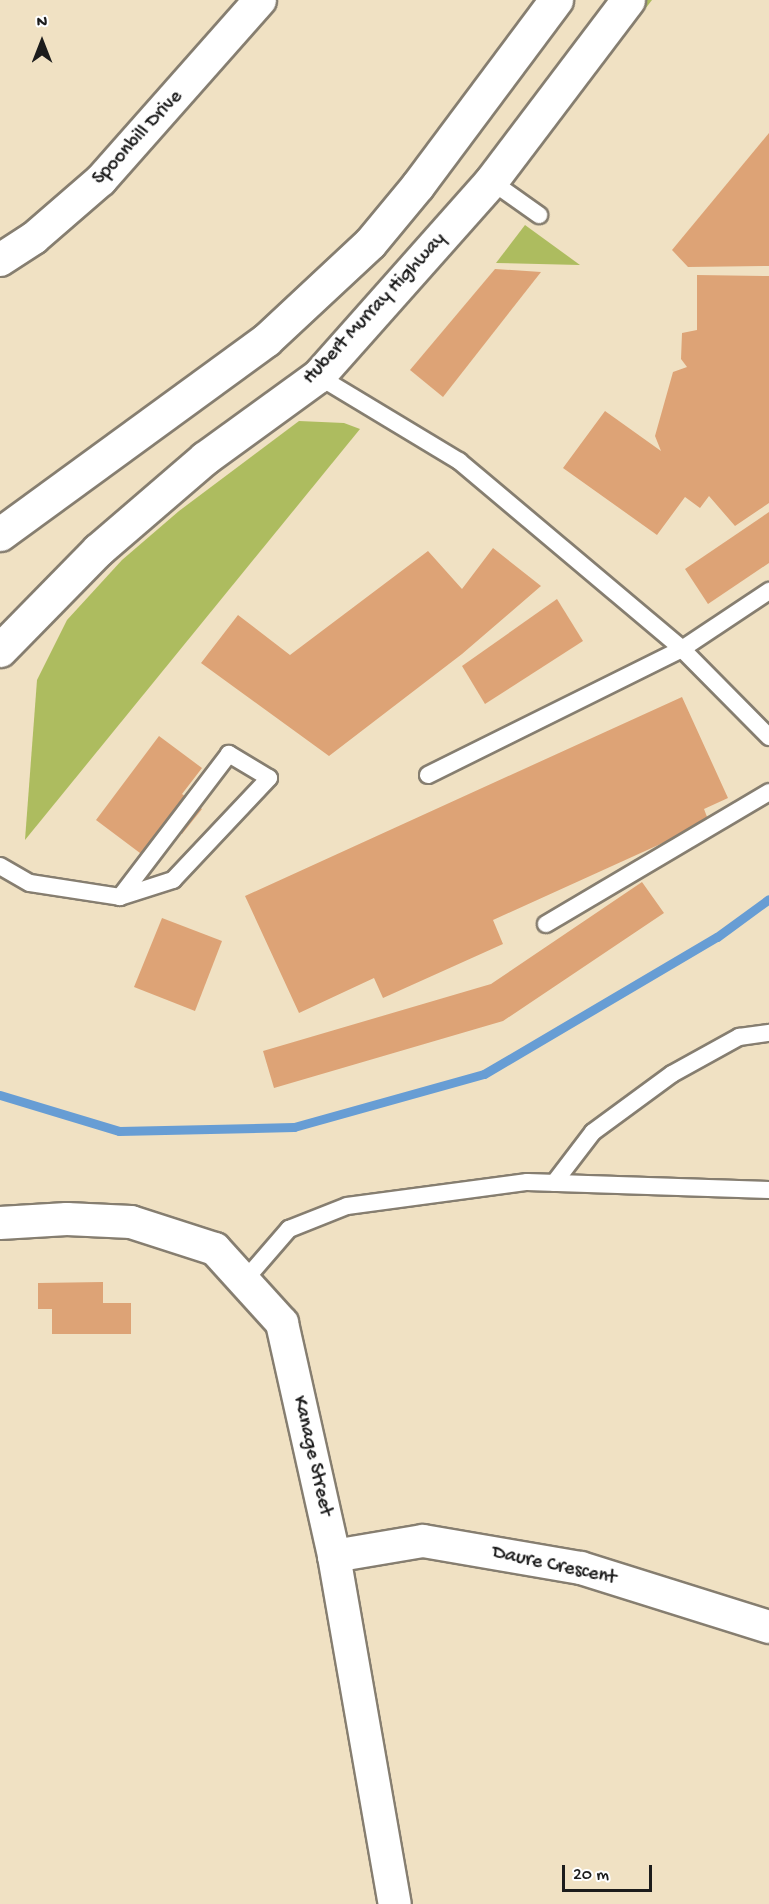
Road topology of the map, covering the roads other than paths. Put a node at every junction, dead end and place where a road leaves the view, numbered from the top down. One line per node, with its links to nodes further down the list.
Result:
1 (260, 0): 6 (street, Spoonbill Drive)
2 (556, 0): 8 (highway)
3 (628, 0): 4 (highway, Hubert Murray Highway)
4 (491, 181): 5 (lane); 7 (highway, Hubert Murray Highway)
5 (538, 215)
6 (0, 260)
7 (318, 376): 10 (lane); 11 (highway, Hubert Murray Highway)
8 (0, 534)
9 (769, 591): 10 (lane)
10 (682, 649): 12 (lane); 13 (lane)
11 (0, 650)
12 (769, 737)
13 (428, 775)
14 (769, 792): 17 (lane)
15 (0, 866): 16 (lane)
16 (120, 897): 16 (lane)
17 (546, 924)
18 (769, 1033): 19 (lane)
19 (554, 1183): 20 (lane); 22 (lane)
20 (769, 1190)
21 (0, 1223): 22 (street, Kanage Street)
22 (244, 1281): 23 (street, Kanage Street)
23 (334, 1556): 24 (street, Daure Crescent); 25 (street, Kanage Street)
24 (769, 1627)
25 (395, 1904)

